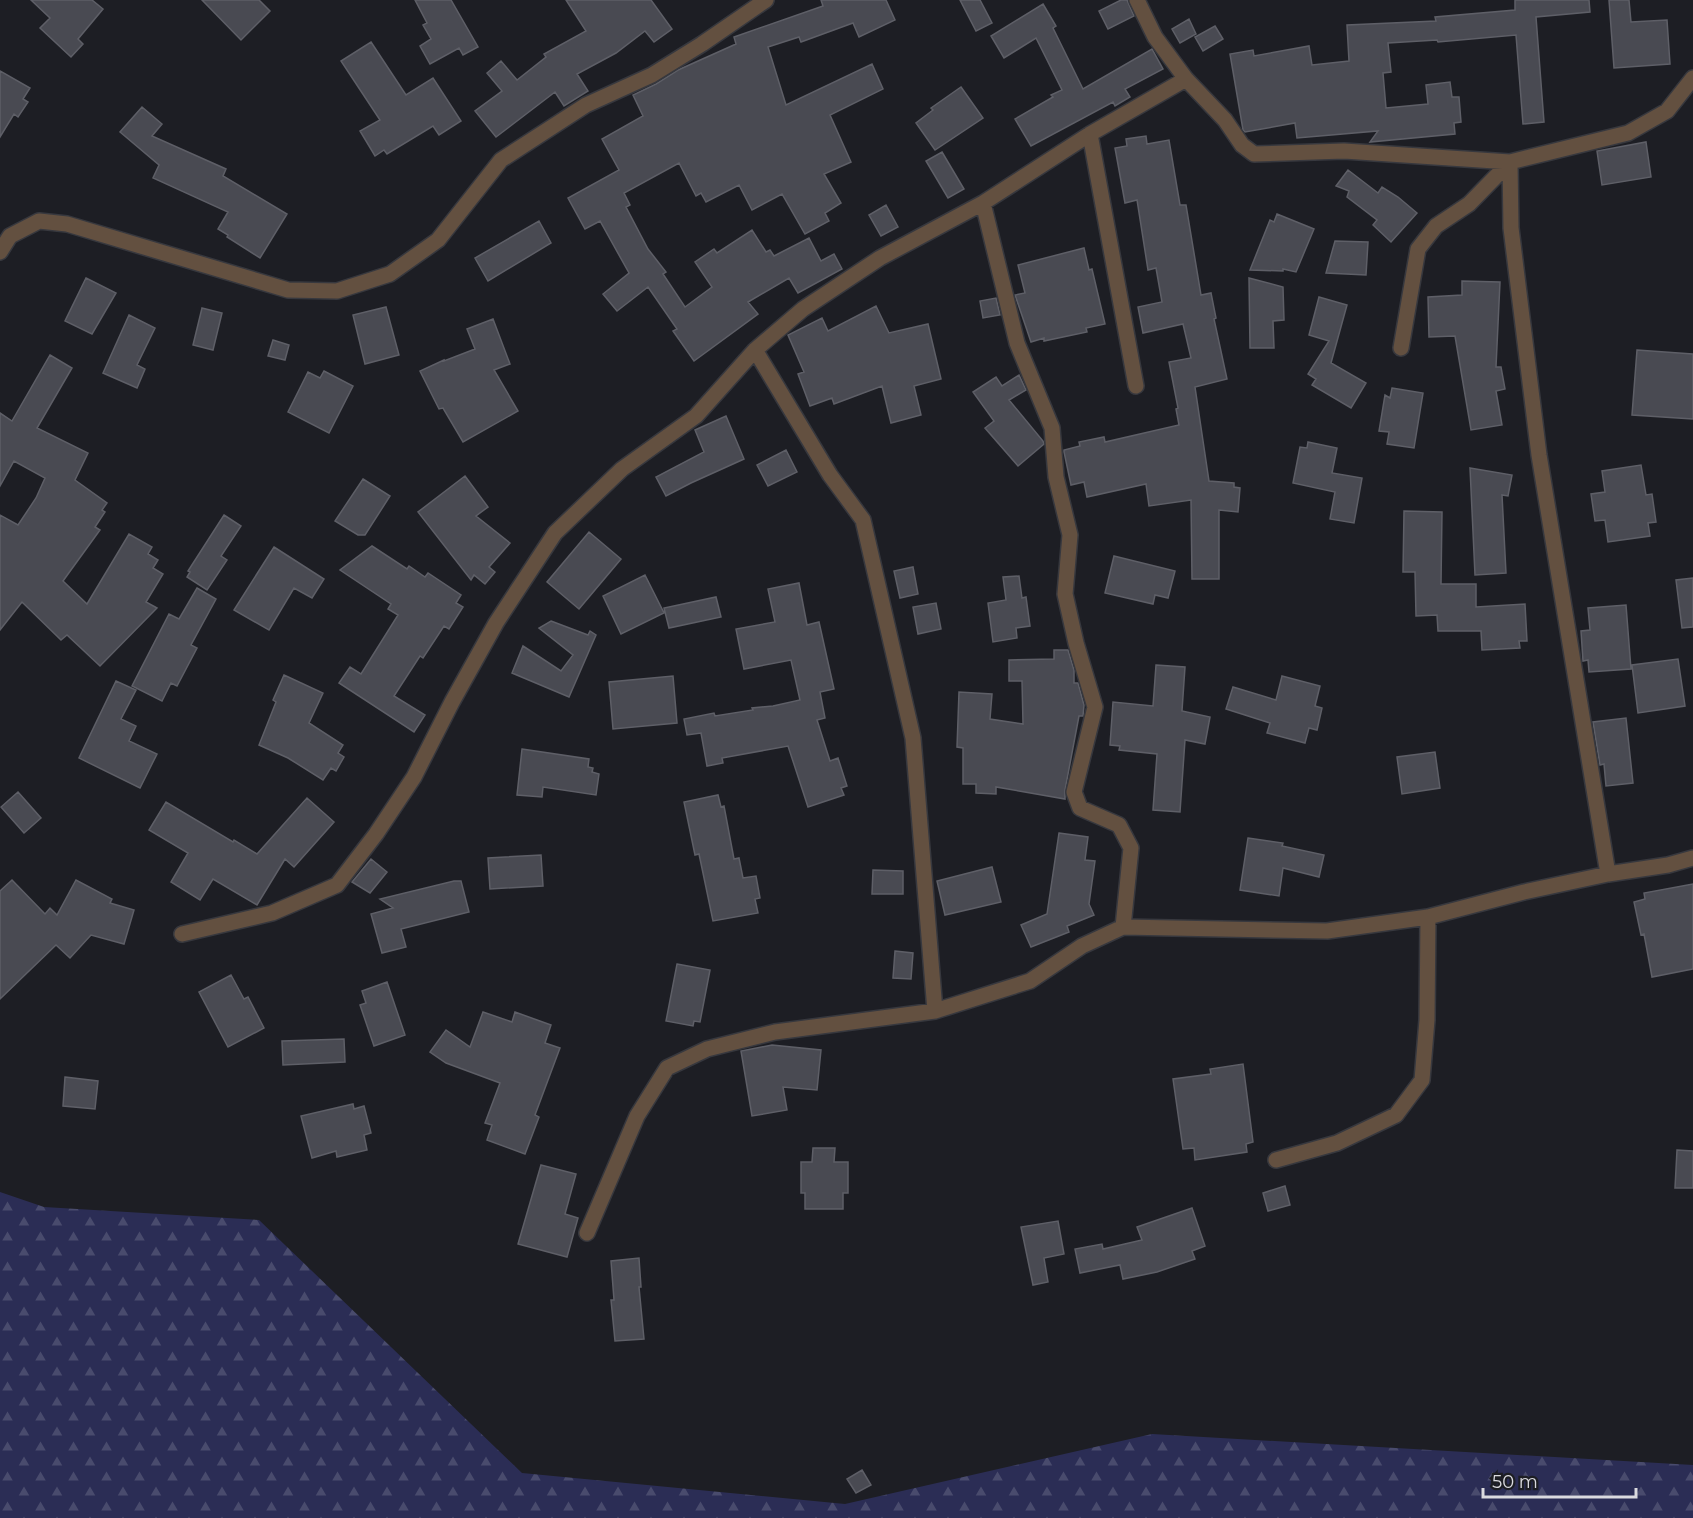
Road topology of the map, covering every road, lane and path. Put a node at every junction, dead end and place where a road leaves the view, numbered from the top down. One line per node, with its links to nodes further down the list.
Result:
1 (766, 0): 8 (street)
2 (1137, 0): 4 (street)
3 (1693, 78): 6 (street)
4 (1186, 79): 5 (street); 6 (street)
5 (1090, 134): 7 (street); 11 (street)
6 (1510, 162): 9 (street); 13 (street)
7 (983, 203): 10 (street); 15 (street)
8 (0, 252)
9 (1401, 348)
10 (755, 350): 16 (street); 17 (street)
11 (1136, 386)
12 (1693, 858): 13 (street)
13 (1608, 874): 14 (street)
14 (1428, 917): 15 (street); 18 (street)
15 (1123, 927): 17 (street)
16 (182, 934)
17 (934, 1011): 19 (street)
18 (1276, 1160)
19 (587, 1233)

